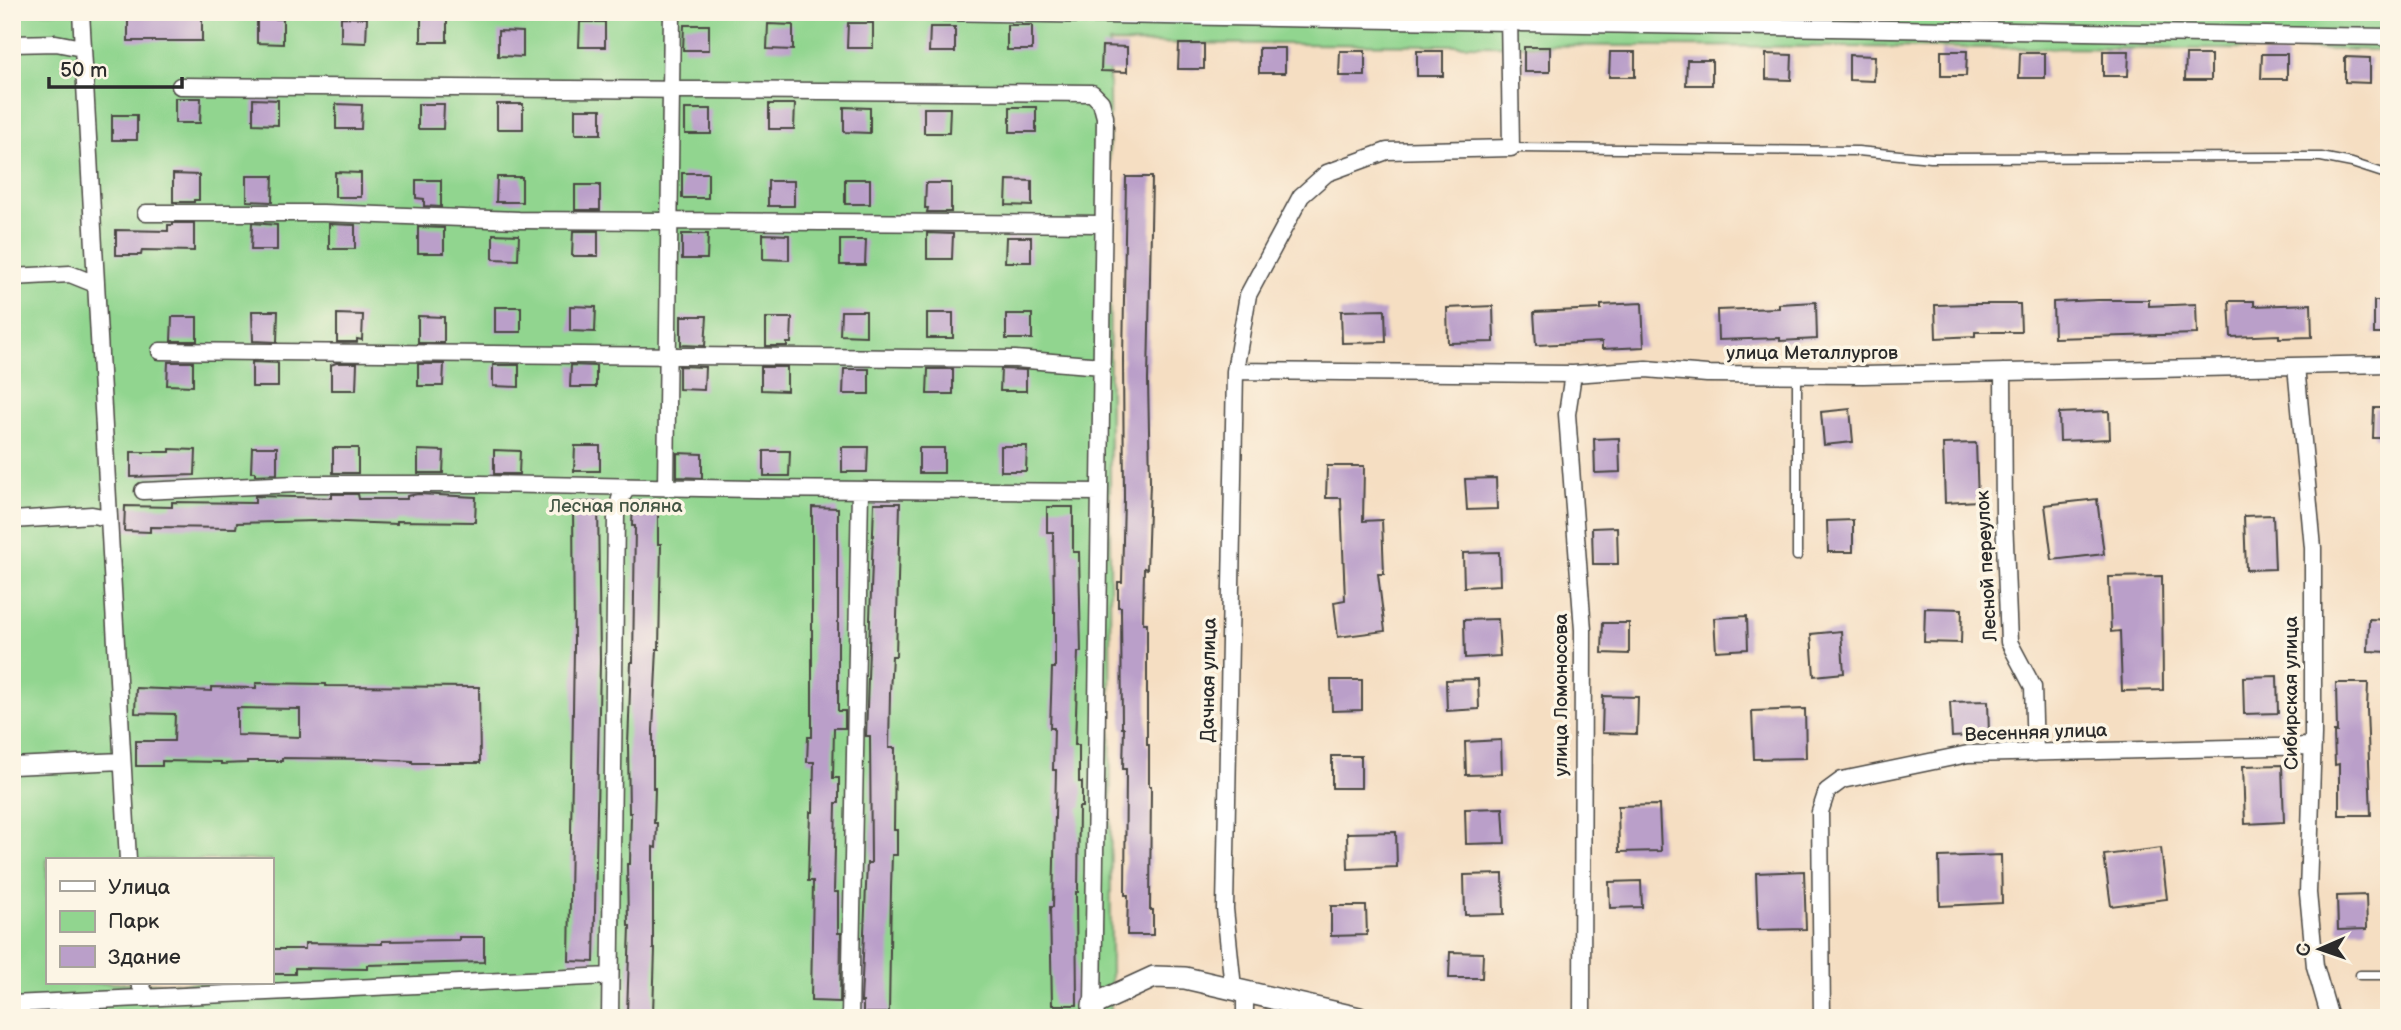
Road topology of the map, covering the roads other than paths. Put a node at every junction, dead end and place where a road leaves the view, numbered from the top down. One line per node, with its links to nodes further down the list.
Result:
1 (80, 12): 7 (street)
2 (672, 12): 9 (street)
3 (936, 12): 4 (street)
4 (1513, 16): 5 (street); 10 (street)
5 (2389, 37)
6 (12, 44): 7 (street)
7 (82, 48): 16 (street)
8 (180, 86): 9 (street)
9 (671, 90): 13 (street); 14 (street)
10 (1511, 148): 11 (lane); 22 (street, Дачная улица)
11 (2389, 175)
12 (146, 213): 13 (street)
13 (669, 221): 14 (street); 18 (street)
14 (1103, 224): 20 (street)
15 (12, 277): 16 (street)
16 (94, 284): 31 (street)
17 (160, 351): 18 (street)
18 (668, 355): 20 (street); 27 (street)
19 (2389, 364): 21 (street, улица Металлургов)
20 (1101, 366): 30 (street)
21 (2296, 366): 23 (street, улица Металлургов); 34 (street, Сибирская улица)
22 (1235, 372): 24 (street, улица Металлургов); 43 (street, Дачная улица)
23 (2003, 372): 25 (street, улица Металлургов); 35 (street, Лесной переулок)
24 (1573, 374): 25 (street, улица Металлургов); 51 (street, улица Ломоносова)
25 (1797, 374): 33 (lane)
26 (628, 487): 27 (street); 28 (street); 41 (street)
27 (666, 488): 29 (street)
28 (144, 491)
29 (860, 491): 30 (street); 48 (street)
30 (1100, 492): 46 (street)
31 (108, 518): 32 (street); 36 (street)
32 (12, 520)
33 (1797, 556)
34 (2313, 746): 35 (street, Весенняя улица); 53 (street, Сибирская улица)
35 (2035, 752): 52 (street, Весенняя улица)
36 (122, 761): 37 (street); 38 (street)
37 (12, 766)
38 (128, 858)
39 (2360, 975): 40 (lane)
40 (2389, 975)
41 (610, 976): 44 (street); 47 (street)
42 (140, 984): 44 (street)
43 (1239, 990): 46 (street); 49 (street, Дачная улица); 50 (street)
44 (148, 998): 45 (street)
45 (12, 1004)
46 (1093, 1012)
47 (610, 1018)
48 (850, 1018)
49 (1245, 1018)
50 (1359, 1018)
51 (1582, 1018)
52 (1822, 1018)
53 (2330, 1018)

